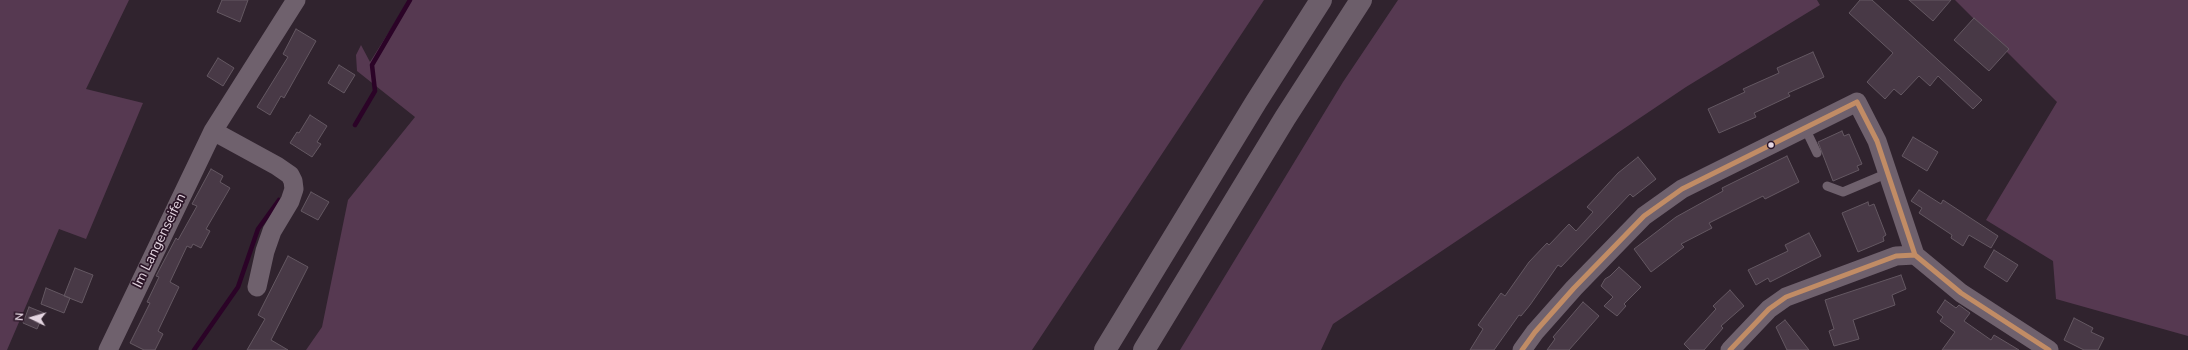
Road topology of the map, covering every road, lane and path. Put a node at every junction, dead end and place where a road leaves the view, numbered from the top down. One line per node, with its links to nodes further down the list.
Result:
1 (296, 0): 5 (street, Im Langenseifen)
2 (1321, 0): 12 (highway)
3 (1361, 0): 13 (highway)
4 (1805, 128): 6 (lane); 7 (street); 14 (street)
5 (213, 131): 10 (street); 11 (street, Im Langenseifen)
6 (1817, 153)
7 (1888, 173): 8 (lane); 9 (street)
8 (1827, 186)
9 (1915, 254): 15 (street); 16 (street)
10 (257, 287)
11 (108, 350)
12 (1104, 350)
13 (1144, 350)
14 (1522, 350)
15 (1730, 350)
16 (2049, 350)

